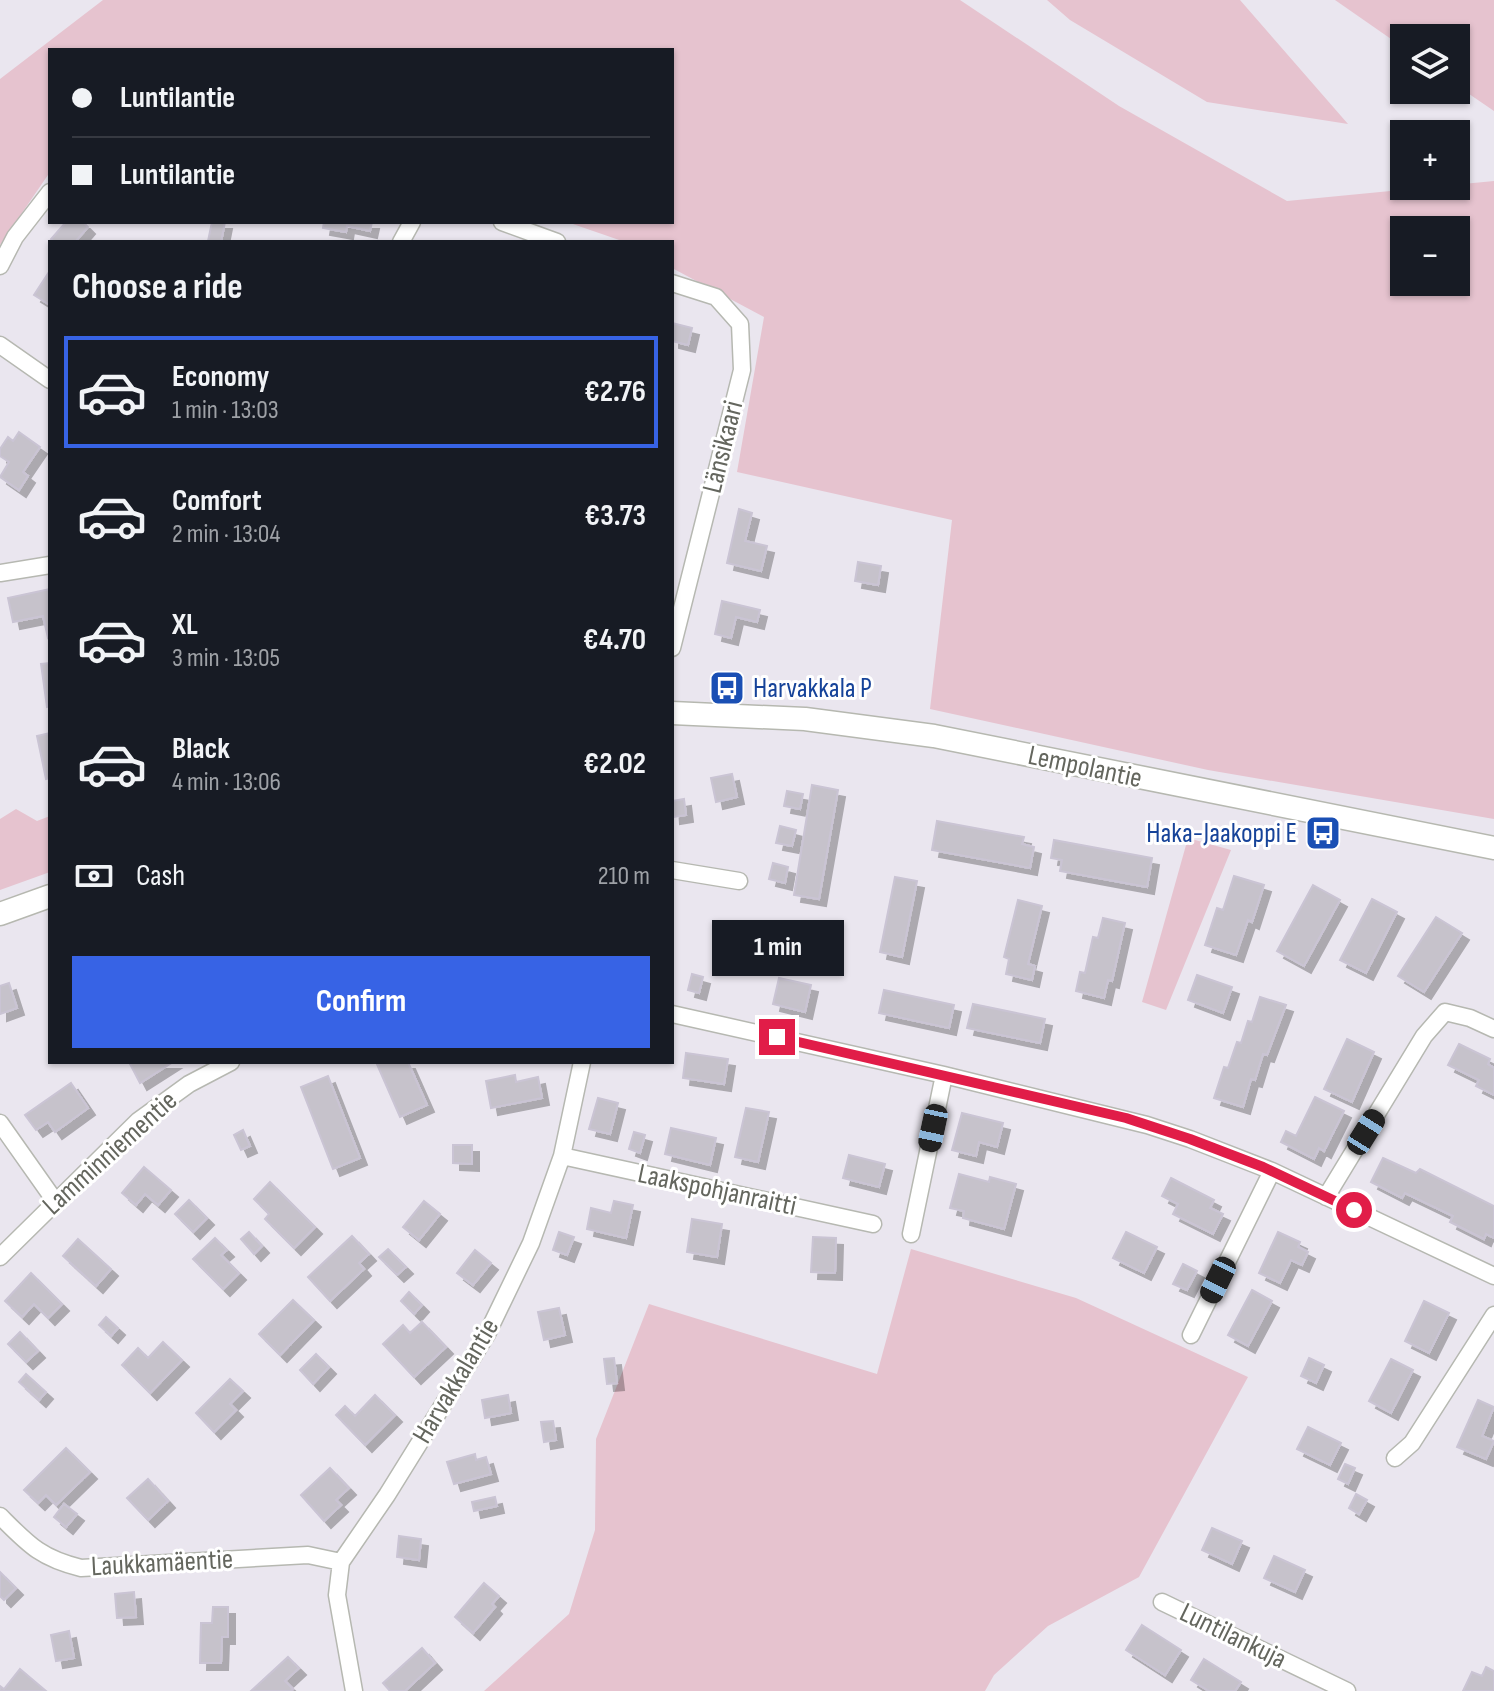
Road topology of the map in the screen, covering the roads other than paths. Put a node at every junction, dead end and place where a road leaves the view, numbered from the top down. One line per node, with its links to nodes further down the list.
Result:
1 (48, 195): 4 (street)
2 (508, 224): 3 (street)
3 (552, 240)
4 (0, 266)
5 (674, 284): 10 (street, Länsikaari)
6 (0, 345): 7 (street)
7 (48, 379)
8 (48, 565): 9 (street)
9 (0, 573)
10 (674, 639)
11 (674, 713): 12 (street, Lempolantie)
12 (1494, 848)
13 (674, 870): 14 (street)
14 (739, 881)
15 (48, 897): 16 (street)
16 (0, 914)
17 (674, 1014): 21 (street)
18 (1494, 1029): 25 (street)
19 (227, 1064): 26 (street, Lamminniementie)
20 (582, 1064): 23 (street, Harvakkalantie)
21 (944, 1075): 24 (street); 28 (street)
22 (0, 1123): 26 (street)
23 (562, 1156): 27 (street, Laakspohjanraitti); 35 (street, Harvakkalantie)
24 (1272, 1171): 25 (street); 32 (street)
25 (1326, 1197): 30 (street)
26 (55, 1201): 29 (street, Lamminniementie)
27 (873, 1224)
28 (911, 1234)
29 (0, 1257)
30 (1494, 1276)
31 (1494, 1315): 33 (street)
32 (1191, 1335)
33 (1395, 1458)
34 (0, 1516): 35 (street, Laukkamäentie)
35 (341, 1562): 37 (street)
36 (1162, 1602): 38 (street, Luntilankuja)
37 (354, 1691)
38 (1347, 1691)

